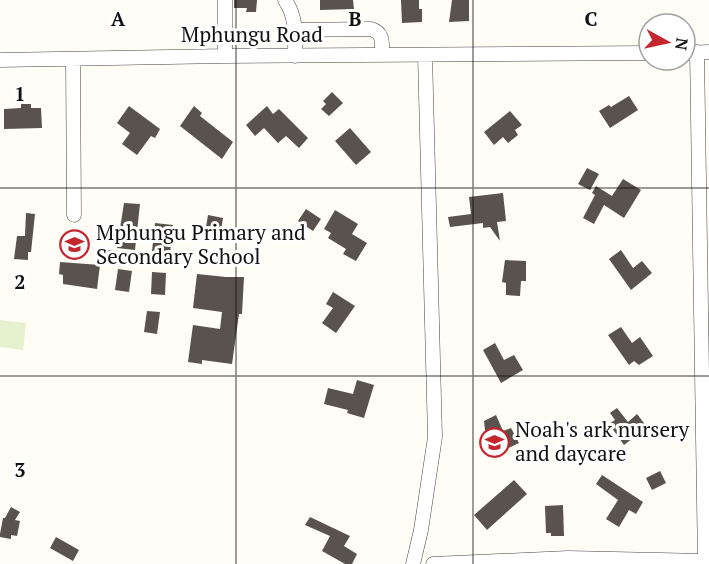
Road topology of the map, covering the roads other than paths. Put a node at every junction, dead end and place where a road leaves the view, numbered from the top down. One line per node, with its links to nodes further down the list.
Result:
1 (225, 0): 8 (street)
2 (285, 0): 3 (street)
3 (296, 30): 6 (street); 9 (street)
4 (697, 52): 13 (street)
5 (637, 53): 7 (street, Mphungu Road)
6 (382, 55): 7 (street, Mphungu Road); 9 (street, Mphungu Road)
7 (425, 55): 14 (street)
8 (225, 56): 9 (street, Mphungu Road); 10 (street, Mphungu Road)
9 (295, 56)
10 (74, 59): 11 (street, Mphungu Road); 12 (street)
11 (0, 60)
12 (74, 215)
13 (705, 563): 15 (street)
14 (413, 564)
15 (433, 564)

